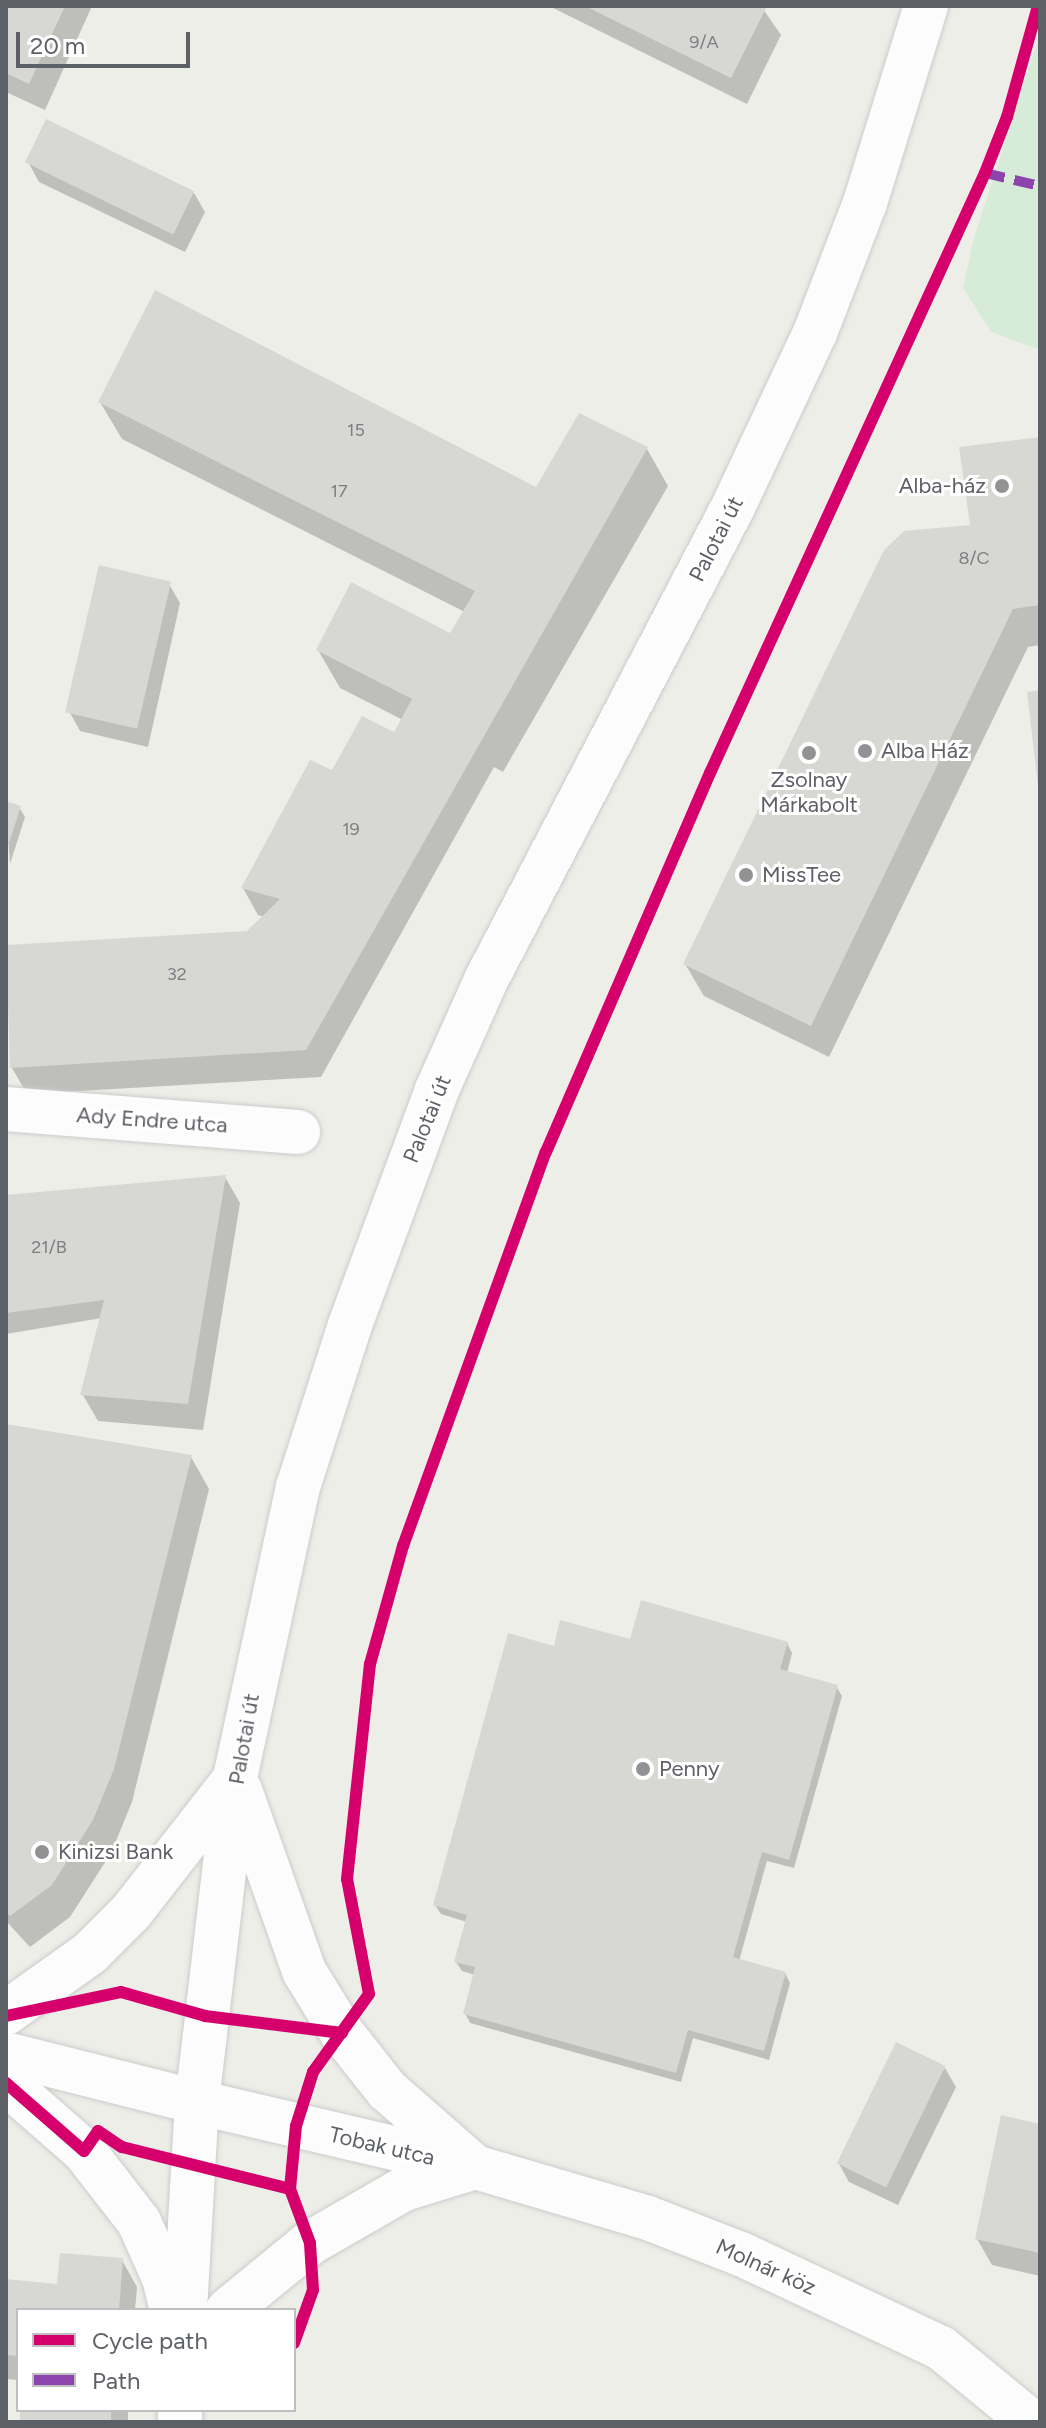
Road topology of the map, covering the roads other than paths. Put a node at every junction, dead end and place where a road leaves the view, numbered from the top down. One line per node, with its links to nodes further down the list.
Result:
1 (926, 6): 4 (main road, Palotai út)
2 (6, 1109): 3 (main road, Ady Endre utca)
3 (298, 1132)
4 (235, 1778): 5 (main road); 8 (main road, Palotai út); 9 (main road)
5 (6, 2013)
6 (6, 2054): 8 (main road, Tobak utca)
7 (6, 2083): 10 (main road)
8 (197, 2102): 9 (main road, Tobak utca); 11 (main road, Palotai út)
9 (475, 2167): 12 (main road); 13 (main road, Molnár köz)
10 (172, 2308)
11 (185, 2308)
12 (230, 2308)
13 (1031, 2422)

